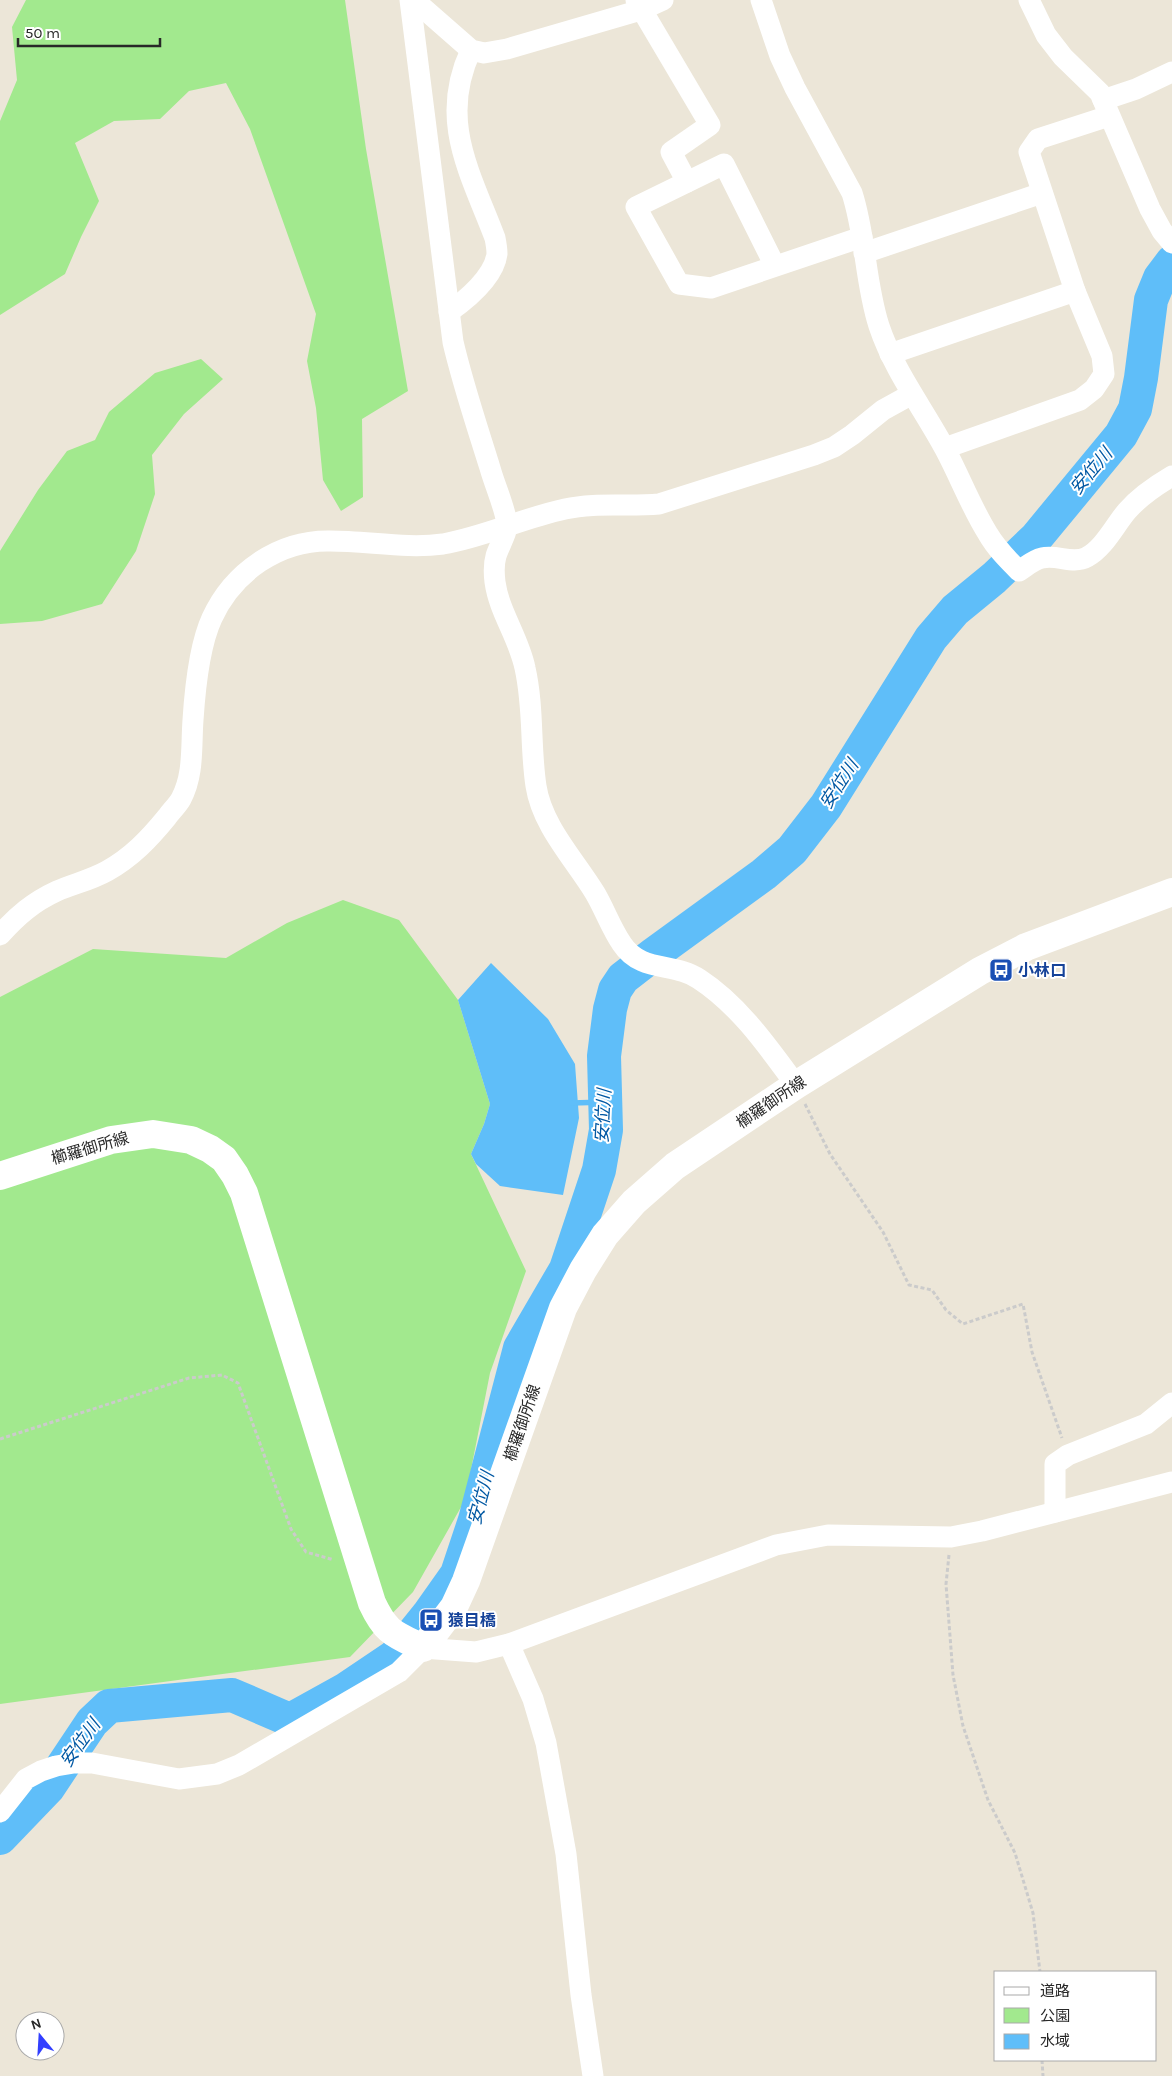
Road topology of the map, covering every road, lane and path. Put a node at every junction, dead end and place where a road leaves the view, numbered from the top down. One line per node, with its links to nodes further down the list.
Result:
1 (412, 0): 6 (street); 15 (street)
2 (663, 0): 5 (street)
3 (761, 0): 12 (street)
4 (1029, 0): 8 (street)
5 (639, 5): 6 (street); 9 (street)
6 (471, 50): 15 (street)
7 (1172, 72): 8 (street)
8 (1106, 108): 10 (street); 11 (street)
9 (687, 182): 13 (street); 13 (street)
10 (1042, 193): 12 (street); 14 (street)
11 (1172, 243)
12 (863, 245): 13 (street); 16 (street)
13 (775, 266)
14 (1075, 291): 16 (street); 18 (street)
15 (449, 312): 20 (street)
16 (890, 354): 17 (street)
17 (912, 394): 18 (street); 20 (street)
18 (944, 448): 19 (street)
19 (1172, 476)
20 (508, 525): 22 (street); 23 (street)
21 (1172, 892): 23 (main road, 櫛羅御所線)
22 (0, 935)
23 (796, 1085): 27 (path); 32 (main road, 櫛羅御所線)
24 (0, 1176): 31 (main road, 櫛羅御所線)
25 (1172, 1403): 27 (street)
26 (0, 1439): 31 (path)
27 (1068, 1455): 29 (street)
28 (1172, 1482): 29 (street)
29 (1054, 1512): 30 (street)
30 (951, 1537): 33 (street); 35 (path)
31 (360, 1567): 32 (main road, 櫛羅御所線)
32 (409, 1641): 33 (street); 34 (street)
33 (509, 1644): 37 (street)
34 (0, 1812)
35 (1040, 1971)
36 (1042, 2061): 38 (path)
37 (593, 2076)
38 (1043, 2076)

